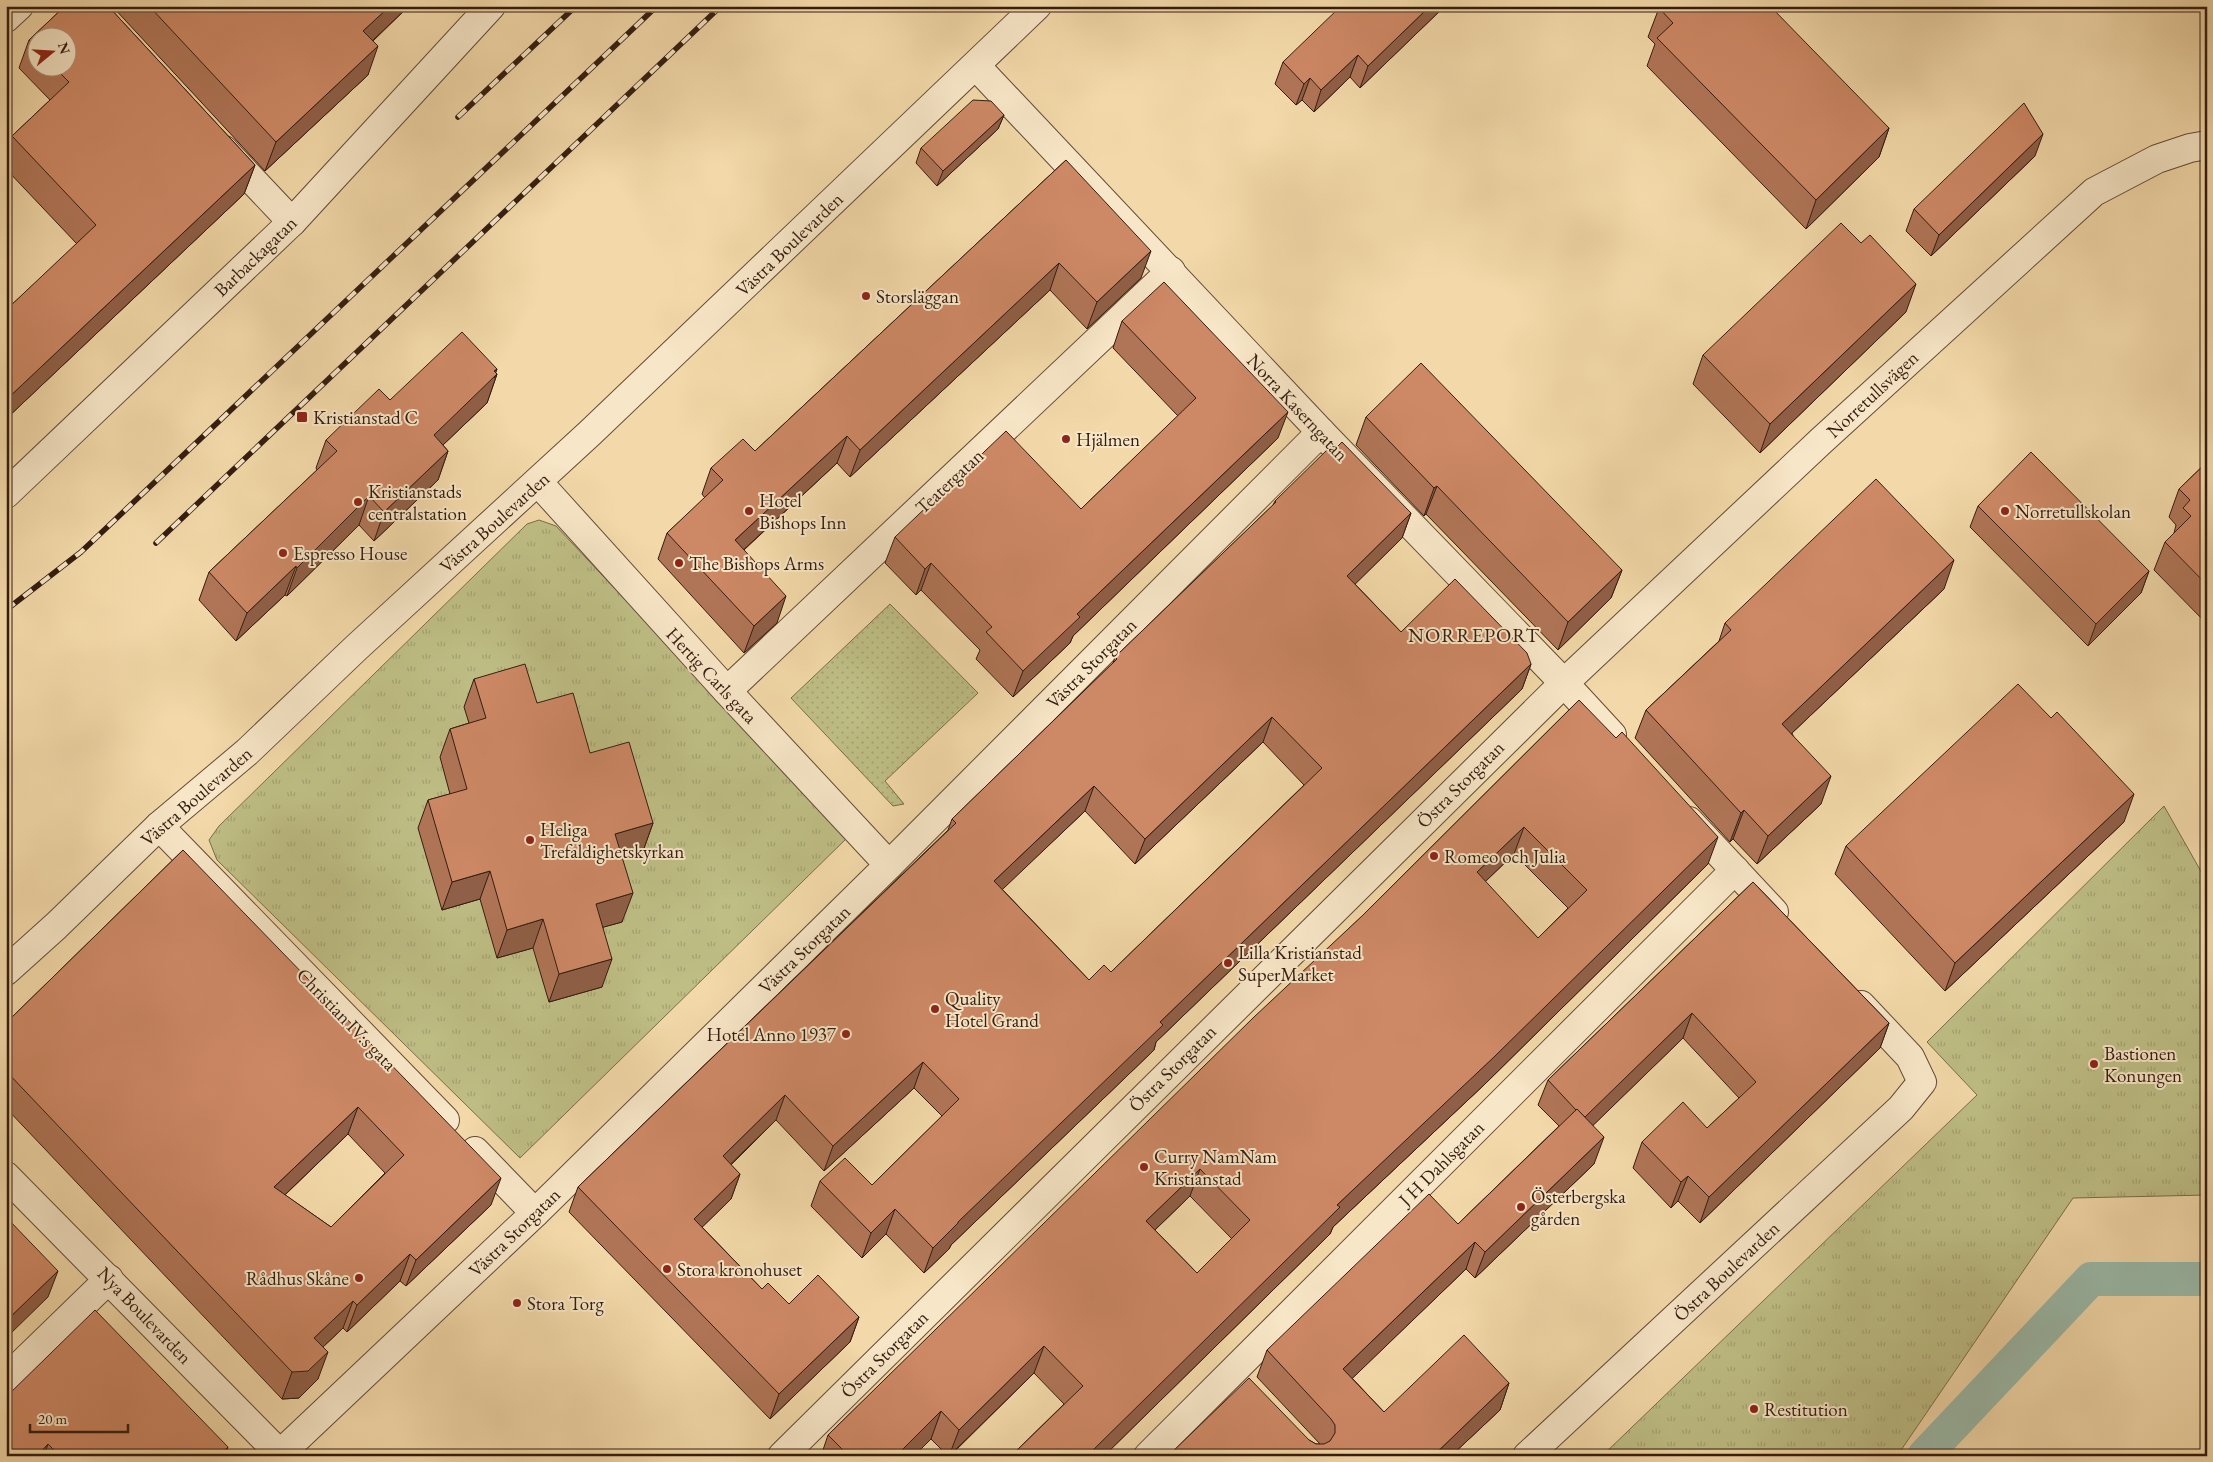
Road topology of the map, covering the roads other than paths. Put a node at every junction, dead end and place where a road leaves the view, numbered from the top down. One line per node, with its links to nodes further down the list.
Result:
1 (19, 6): 4 (street)
2 (491, 6): 8 (street, Barbackagatan)
3 (1037, 6): 5 (street, Västra Boulevarden)
4 (6, 18)
5 (976, 66): 9 (street, Norra Kaserngatan); 11 (street, Västra Boulevarden)
6 (204, 128): 8 (street)
7 (2207, 145): 13 (street, Norretullsvägen)
8 (292, 222): 12 (street, Barbackagatan)
9 (1170, 270): 10 (street, Norra Kaserngatan); 14 (street, Teatergatan)
10 (1321, 432): 13 (street, Norra Kaserngatan); 18 (street, Västra Storgatan)
11 (538, 482): 14 (street, Hertig Carls gata); 17 (street, Västra Boulevarden)
12 (6, 494)
13 (1564, 683): 15 (street, Norra Kaserngatan); 30 (street, Östra Storgatan)
14 (726, 691): 18 (street, Hertig Carls gata)
15 (1629, 755)
16 (1676, 805): 19 (street)
17 (159, 826): 21 (street, Västra Boulevarden); 24 (street, Christian IV:s gata)
18 (889, 865): 24 (street, Västra Storgatan)
19 (1735, 870): 20 (street); 26 (street, J H Dahlsgatan)
20 (1788, 928)
21 (6, 971)
22 (1842, 985): 32 (street, Östra Boulevarden)
23 (6, 1176): 25 (street, Nya Boulevarden)
24 (535, 1213): 29 (street, Västra Storgatan)
25 (109, 1279): 27 (street); 29 (street, Nya Boulevarden)
26 (1231, 1373): 28 (street); 31 (street, J H Dahlsgatan)
27 (6, 1379)
28 (1251, 1394)
29 (280, 1455)
30 (782, 1456)
31 (1148, 1456)
32 (1527, 1456)

